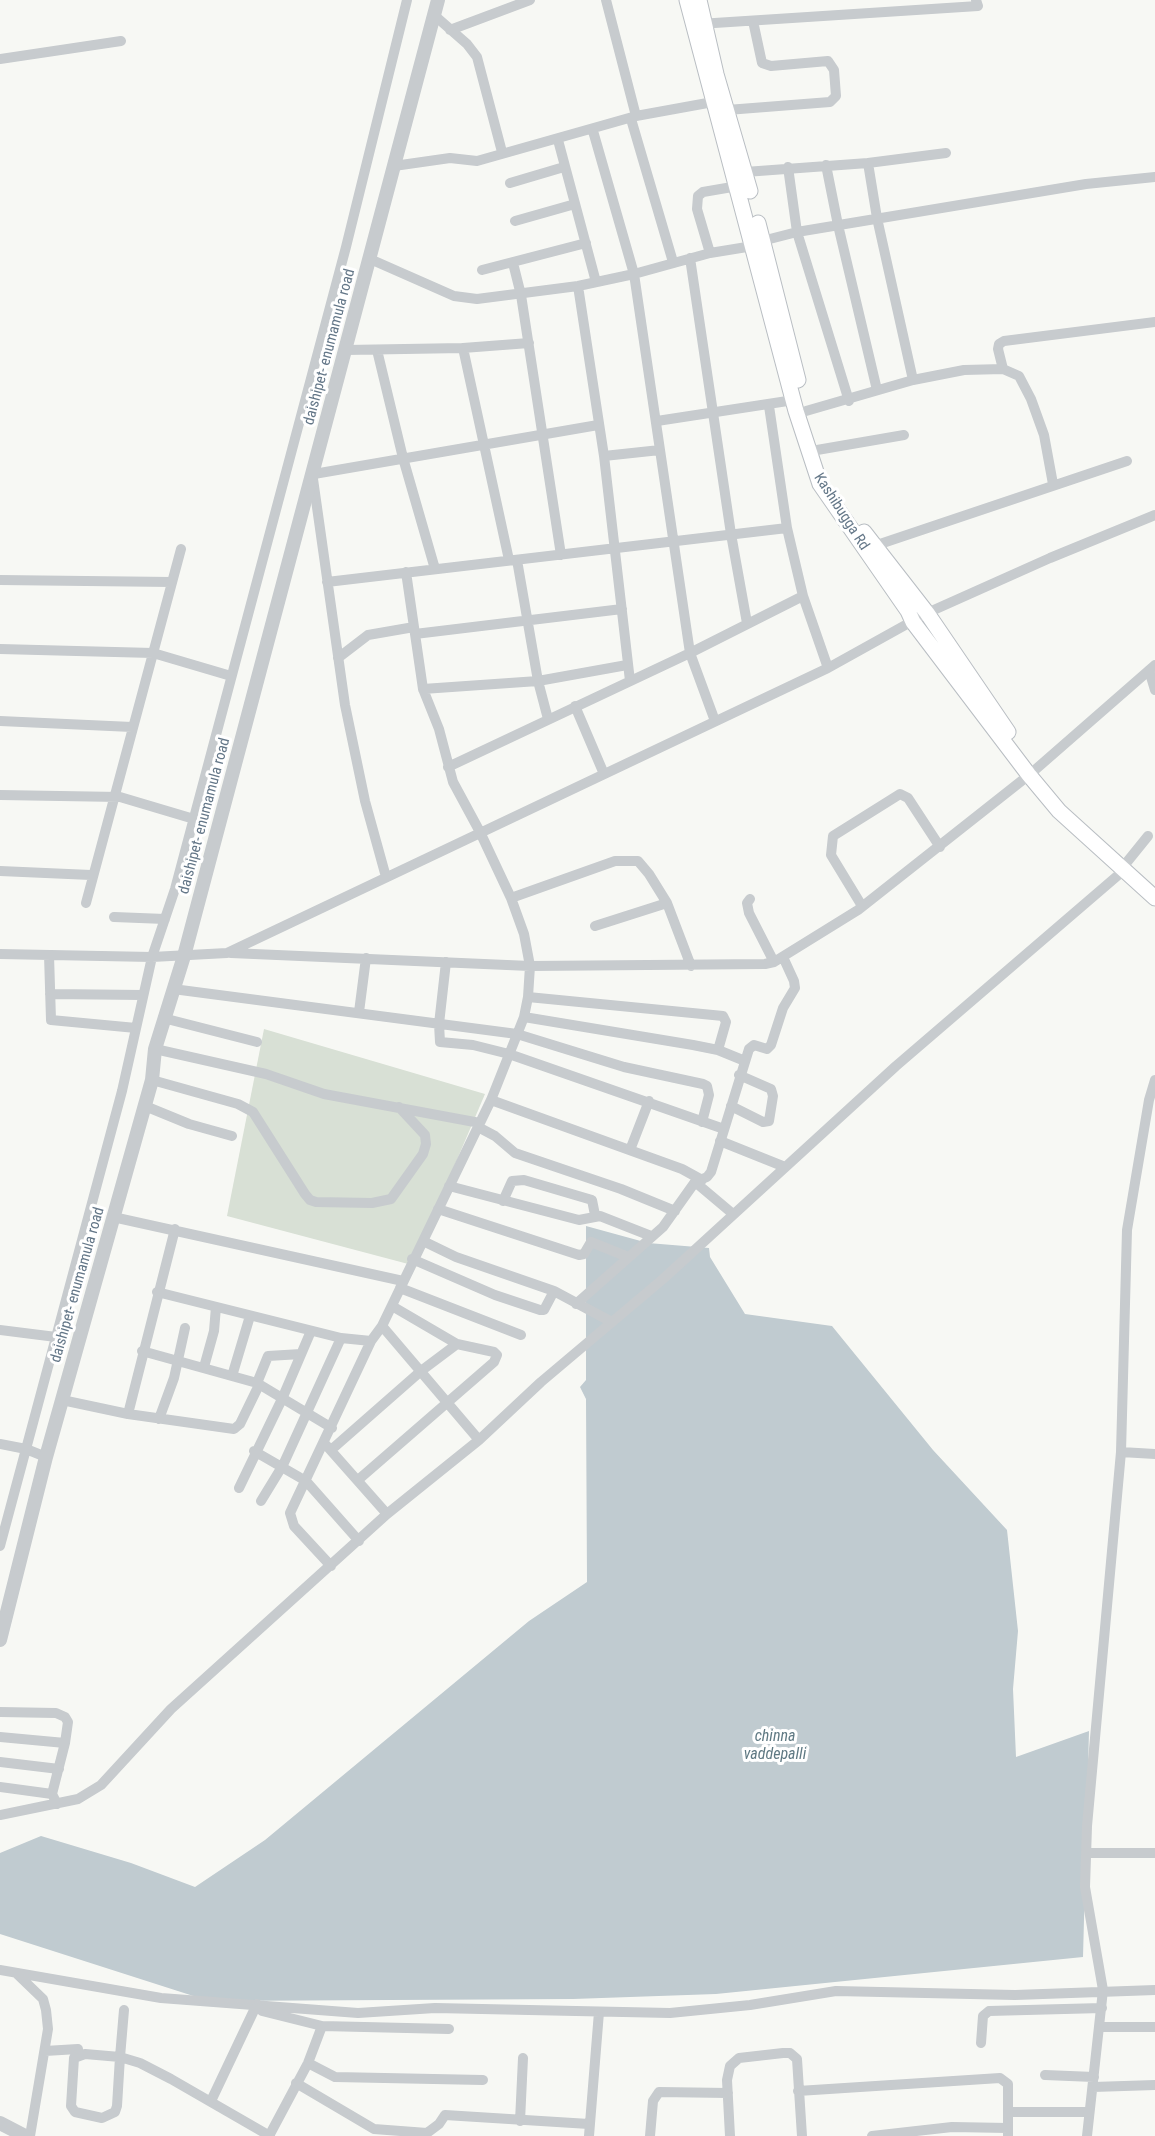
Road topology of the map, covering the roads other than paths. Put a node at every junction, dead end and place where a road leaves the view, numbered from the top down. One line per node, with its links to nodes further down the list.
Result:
1 (407, 0): 100 (street)
2 (438, 0): 8 (street, daishipet- enumamula road)
3 (530, 0): 11 (street)
4 (606, 0): 16 (street)
5 (687, 0): 10 (main road, Kashibugga Rd)
6 (699, 0): 10 (main road, Kashibugga Rd)
7 (976, 0): 9 (street)
8 (434, 15): 11 (street); 23 (street, daishipet- enumamula road)
9 (753, 21): 10 (street); 15 (street)
10 (698, 25): 14 (main road, Kashibugga Rd); 15 (main road, Kashibugga Rd)
11 (450, 30): 19 (street)
12 (122, 41): 13 (street)
13 (0, 59)
14 (713, 102): 16 (street); 29 (main road, Kashibugga Rd)
15 (727, 110): 26 (main road, Kashibugga Rd)
16 (633, 118): 17 (street); 40 (street)
17 (593, 130): 18 (street); 43 (street)
18 (558, 140): 19 (street); 24 (street)
19 (502, 152): 23 (street)
20 (946, 153): 21 (street)
21 (868, 163): 22 (street); 31 (street)
22 (826, 165): 25 (street); 33 (street)
23 (394, 166): 39 (street, daishipet- enumamula road)
24 (564, 167): 28 (street); 30 (street)
25 (788, 167): 26 (street); 34 (street)
26 (744, 172): 36 (main road, Kashibugga Rd)
27 (1155, 177): 31 (street)
28 (510, 183)
29 (738, 186): 36 (main road, Kashibugga Rd); 37 (street)
30 (575, 204): 32 (street); 35 (street)
31 (877, 218): 33 (street); 53 (street)
32 (515, 221)
33 (838, 225): 34 (street); 54 (street)
34 (797, 232): 36 (street); 56 (street)
35 (586, 243): 41 (street); 44 (street)
36 (758, 243): 37 (street); 55 (main road, Kashibugga Rd); 58 (main road, Kashibugga Rd)
37 (710, 253): 38 (street)
38 (690, 258): 40 (street); 59 (street)
39 (370, 259): 46 (street); 50 (street, daishipet- enumamula road)
40 (674, 262): 43 (street)
41 (513, 263): 42 (street); 46 (street)
42 (482, 270)
43 (634, 274): 44 (street); 60 (street)
44 (596, 282): 45 (street)
45 (578, 286): 46 (street); 61 (street)
46 (521, 295): 48 (street)
47 (1155, 322): 52 (street)
48 (529, 343): 49 (street); 62 (street)
49 (462, 348): 51 (street); 64 (street)
50 (346, 350): 51 (street); 70 (street, daishipet- enumamula road)
51 (377, 350): 68 (street)
52 (1003, 369): 53 (street); 71 (street)
53 (913, 380): 54 (street)
54 (877, 390): 56 (street)
55 (794, 400): 57 (street); 76 (main road, Kashibugga Rd)
56 (849, 400): 58 (street)
57 (769, 406): 59 (street); 73 (street)
58 (806, 411): 66 (main road, Kashibugga Rd)
59 (714, 413): 60 (street); 74 (street)
60 (657, 421): 65 (street)
61 (598, 425): 62 (street); 67 (street)
62 (541, 435): 64 (street); 79 (street)
63 (904, 435): 66 (street)
64 (482, 444): 68 (street); 80 (street)
65 (660, 450): 67 (street); 75 (street)
66 (817, 450): 76 (main road, Kashibugga Rd)
67 (604, 456): 78 (street)
68 (403, 458): 70 (street); 81 (street)
69 (1127, 461): 71 (street)
70 (313, 476): 85 (street); 136 (street, daishipet- enumamula road)
71 (1053, 484): 76 (street)
72 (1155, 515): 88 (street)
73 (787, 528): 74 (street); 86 (street)
74 (731, 534): 75 (street); 91 (street)
75 (672, 541): 78 (street); 95 (street)
76 (870, 547): 88 (main road, Kashibugga Rd); 90 (main road, Kashibugga Rd)
77 (181, 549): 84 (street)
78 (615, 550): 79 (street); 87 (street)
79 (561, 555): 80 (street)
80 (513, 560): 81 (street); 89 (street)
81 (435, 569): 82 (street)
82 (406, 572): 85 (street); 92 (street)
83 (0, 580): 84 (street)
84 (172, 582): 94 (street)
85 (327, 582): 96 (street)
86 (803, 596): 91 (street); 98 (street)
87 (622, 609): 89 (street); 97 (street)
88 (927, 614): 90 (street); 111 (main road, Kashibugga Rd)
89 (527, 619): 92 (street); 101 (street)
90 (913, 622): 98 (street); 111 (main road, Kashibugga Rd)
91 (747, 623): 95 (street)
92 (415, 630): 96 (street); 103 (street)
93 (0, 649): 94 (street)
94 (153, 653): 100 (street); 109 (street)
95 (690, 653): 102 (street); 108 (street)
96 (338, 658): 122 (street)
97 (627, 665): 101 (street); 102 (street)
98 (828, 668): 108 (street)
99 (1152, 668): 104 (street); 111 (street)
100 (231, 676): 115 (street)
101 (538, 681): 103 (street); 106 (street)
102 (630, 681): 105 (street)
103 (423, 689): 110 (street)
104 (1155, 690)
105 (575, 706): 106 (street); 112 (street)
106 (548, 719): 110 (street)
107 (0, 721): 109 (street)
108 (715, 721): 112 (street)
109 (132, 727): 114 (street)
110 (448, 767): 116 (street)
111 (1033, 772): 118 (street); 119 (main road, Kashibugga Rd)
112 (604, 774): 116 (street)
113 (0, 795): 114 (street)
114 (113, 797): 115 (street); 121 (street)
115 (194, 819): 131 (street)
116 (480, 832): 122 (street); 124 (street)
117 (1148, 836): 119 (street)
118 (940, 847): 129 (street); 129 (street)
119 (1125, 867): 123 (main road, Kashibugga Rd); 125 (main road, Kashibugga Rd); 172 (street)
120 (0, 871): 121 (street)
121 (91, 875): 127 (street)
122 (386, 877): 133 (street)
123 (1155, 885)
124 (511, 898): 128 (street); 141 (street)
125 (1155, 898)
126 (750, 900): 139 (street)
127 (86, 903)
128 (667, 903): 132 (street); 142 (street)
129 (862, 906): 139 (street)
130 (114, 917): 131 (street)
131 (165, 919): 137 (street)
132 (595, 926)
133 (227, 953): 136 (street); 138 (street)
134 (0, 954): 135 (street)
135 (49, 955): 137 (street); 144 (street)
136 (184, 956): 137 (street); 143 (street, daishipet- enumamula road)
137 (152, 957): 145 (street)
138 (366, 958): 140 (street); 147 (street)
139 (778, 959): 142 (street); 157 (street)
140 (446, 962): 141 (street); 150 (street)
141 (530, 966): 142 (street); 146 (street)
142 (691, 966)
143 (173, 989): 147 (street); 149 (street, daishipet- enumamula road)
144 (50, 994): 145 (street); 151 (street)
145 (143, 995): 151 (street)
146 (528, 997): 148 (street); 155 (street)
147 (358, 1012): 150 (street)
148 (524, 1017): 152 (street); 155 (street)
149 (164, 1018): 153 (street); 154 (street, daishipet- enumamula road)
150 (439, 1024): 152 (street); 156 (street)
151 (136, 1028): 199 (street)
152 (517, 1034): 156 (street); 166 (street)
153 (257, 1042)
154 (155, 1049): 159 (street, daishipet- enumamula road); 165 (street)
155 (718, 1050): 157 (street)
156 (509, 1054): 161 (street); 162 (street)
157 (745, 1061): 158 (street)
158 (739, 1075): 164 (street); 164 (street)
159 (152, 1080): 163 (street, daishipet- enumamula road); 165 (street)
160 (1155, 1080): 222 (street)
161 (490, 1100): 167 (street); 171 (street)
162 (649, 1101): 166 (street); 171 (street)
163 (145, 1106): 169 (street); 180 (street, daishipet- enumamula road)
164 (731, 1106): 168 (street)
165 (399, 1107): 167 (street)
166 (702, 1122): 168 (street)
167 (479, 1125): 174 (street); 177 (street)
168 (724, 1128): 170 (street)
169 (232, 1136)
170 (720, 1141): 172 (street); 173 (street)
171 (630, 1150): 173 (street)
172 (785, 1167): 178 (street)
173 (698, 1181): 177 (street); 178 (street)
174 (449, 1186): 175 (street); 176 (street)
175 (503, 1201): 179 (street); 179 (street)
176 (438, 1209): 183 (street); 184 (street)
177 (675, 1211): 182 (street)
178 (733, 1214): 193 (street)
179 (596, 1215): 182 (street)
180 (113, 1216): 181 (street); 211 (street, daishipet- enumamula road)
181 (175, 1229): 186 (street); 188 (street)
182 (651, 1236): 184 (street)
183 (423, 1241): 185 (street); 187 (street)
184 (628, 1257): 189 (street)
185 (412, 1259): 186 (street); 187 (street)
186 (401, 1284): 190 (street); 198 (street)
187 (554, 1291): 189 (street)
188 (157, 1292): 191 (street); 203 (street)
189 (576, 1304): 193 (street)
190 (392, 1305): 194 (street); 202 (street)
191 (216, 1307): 192 (street); 206 (street)
192 (250, 1316): 197 (street); 208 (street)
193 (610, 1321): 217 (street)
194 (382, 1326): 201 (street); 207 (street)
195 (185, 1328): 205 (street)
196 (0, 1330): 199 (street)
197 (311, 1330): 200 (street); 204 (street)
198 (521, 1335)
199 (56, 1337): 220 (street)
200 (341, 1338): 201 (street); 214 (street)
201 (371, 1341): 216 (street)
202 (457, 1344): 207 (street); 212 (street)
203 (142, 1351): 205 (street); 213 (street)
204 (301, 1354): 209 (street); 210 (street)
205 (178, 1360): 206 (street); 215 (street)
206 (204, 1367): 208 (street)
207 (421, 1371): 212 (street); 219 (street)
208 (232, 1376): 209 (street)
209 (258, 1384): 210 (street); 215 (street)
210 (282, 1399): 214 (street); 221 (street)
211 (62, 1400): 213 (street); 224 (street, daishipet- enumamula road)
212 (447, 1403): 217 (street); 226 (street)
213 (128, 1414): 215 (street)
214 (308, 1414): 216 (street); 225 (street)
215 (159, 1419)
216 (332, 1428): 219 (street)
217 (479, 1440): 230 (street)
218 (0, 1444): 220 (street)
219 (328, 1447): 226 (street); 227 (street)
220 (26, 1449): 224 (street); 232 (street)
221 (255, 1450): 225 (street); 228 (street)
222 (1121, 1452): 223 (street); 243 (street)
223 (1155, 1454)
224 (46, 1457): 234 (street, daishipet- enumamula road)
225 (283, 1465): 227 (street); 229 (street)
226 (358, 1480): 230 (street)
227 (306, 1481): 231 (street); 233 (street)
228 (239, 1488)
229 (261, 1501)
230 (387, 1514): 231 (street)
231 (359, 1541): 233 (street)
232 (0, 1546)
233 (331, 1566): 241 (street)
234 (0, 1640)
235 (0, 1712): 237 (street)
236 (0, 1737): 237 (street)
237 (65, 1743): 239 (street)
238 (0, 1762): 239 (street)
239 (59, 1768): 241 (street)
240 (0, 1788): 241 (street)
241 (54, 1799): 242 (street)
242 (0, 1815)
243 (1086, 1853): 244 (street); 247 (street)
244 (1155, 1853)
245 (0, 1970): 246 (street)
246 (15, 1972): 249 (street); 259 (street)
247 (1103, 1990): 248 (street); 250 (street); 252 (street)
248 (1155, 1990)
249 (256, 2007): 252 (street); 253 (street); 270 (street)
250 (1101, 2008): 254 (street); 257 (street)
251 (124, 2010): 260 (street)
252 (599, 2012): 275 (street)
253 (322, 2026): 256 (street); 262 (street)
254 (1100, 2027): 255 (street); 265 (street)
255 (1155, 2027)
256 (449, 2029)
257 (981, 2043)
258 (78, 2049): 259 (street)
259 (45, 2051): 279 (street)
260 (120, 2057): 260 (street); 270 (street)
261 (523, 2058): 273 (street)
262 (308, 2063): 264 (street); 266 (street)
263 (1045, 2075): 265 (street)
264 (483, 2080)
265 (1093, 2082): 267 (street); 272 (street)
266 (296, 2083): 278 (street); 280 (street)
267 (1155, 2085)
268 (798, 2091): 269 (street); 271 (street); 284 (street)
269 (728, 2092): 282 (street); 283 (street)
270 (211, 2101): 280 (street)
271 (1010, 2112): 272 (street); 277 (street)
272 (1089, 2112): 286 (street)
273 (520, 2121): 275 (street); 278 (street)
274 (0, 2123): 279 (street)
275 (589, 2124): 281 (street)
276 (952, 2132): 277 (street); 285 (street)
277 (1008, 2132)
278 (374, 2133)
279 (28, 2136)
280 (269, 2136)
281 (588, 2136)
282 (650, 2136)
283 (730, 2136)
284 (802, 2136)
285 (872, 2136)
286 (1087, 2136)

